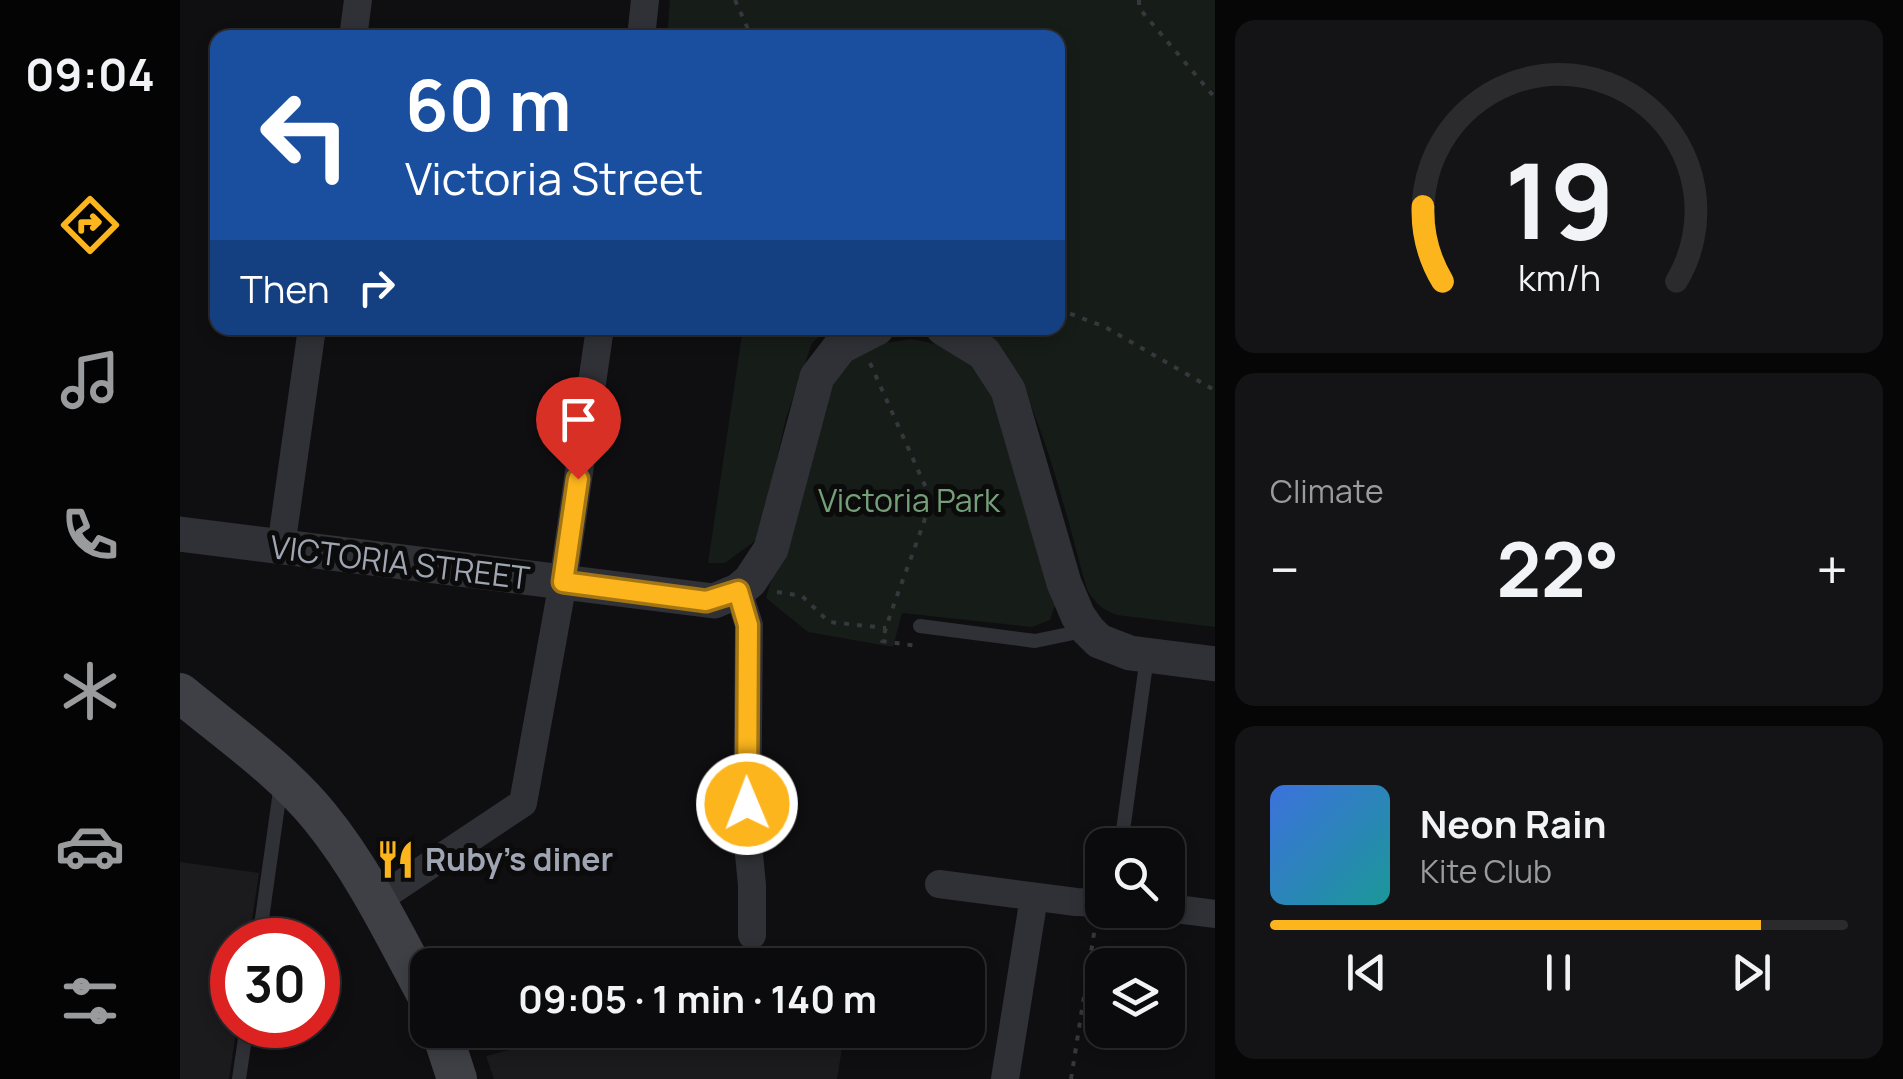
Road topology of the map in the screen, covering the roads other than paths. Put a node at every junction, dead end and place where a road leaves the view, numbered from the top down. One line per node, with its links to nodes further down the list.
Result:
1 (358, 0): 3 (street)
2 (645, 0): 4 (street)
3 (354, 30)
4 (641, 30)
5 (311, 335): 10 (street)
6 (599, 335): 11 (street)
7 (861, 335): 12 (street)
8 (955, 335): 14 (street)
9 (180, 534): 10 (street, VICTORIA STREET)
10 (281, 546): 11 (street, VICTORIA STREET)
11 (563, 582): 12 (street, VICTORIA STREET); 22 (street)
12 (738, 591): 27 (street)
13 (920, 626): 14 (lane)
14 (1088, 630): 15 (street)
15 (1147, 656): 16 (street); 19 (lane)
16 (1215, 664)
17 (180, 694): 18 (main road)
18 (281, 778): 22 (main road); 26 (lane)
19 (1122, 828)
20 (939, 884): 21 (street)
21 (1034, 897): 23 (street); 33 (street)
22 (376, 900): 28 (main road)
23 (1085, 902)
24 (1185, 910): 25 (street)
25 (1215, 914)
26 (262, 918)
27 (752, 935)
28 (410, 963)
29 (244, 1048): 31 (lane)
30 (448, 1048): 32 (main road)
31 (239, 1079)
32 (457, 1079)
33 (1005, 1079)

